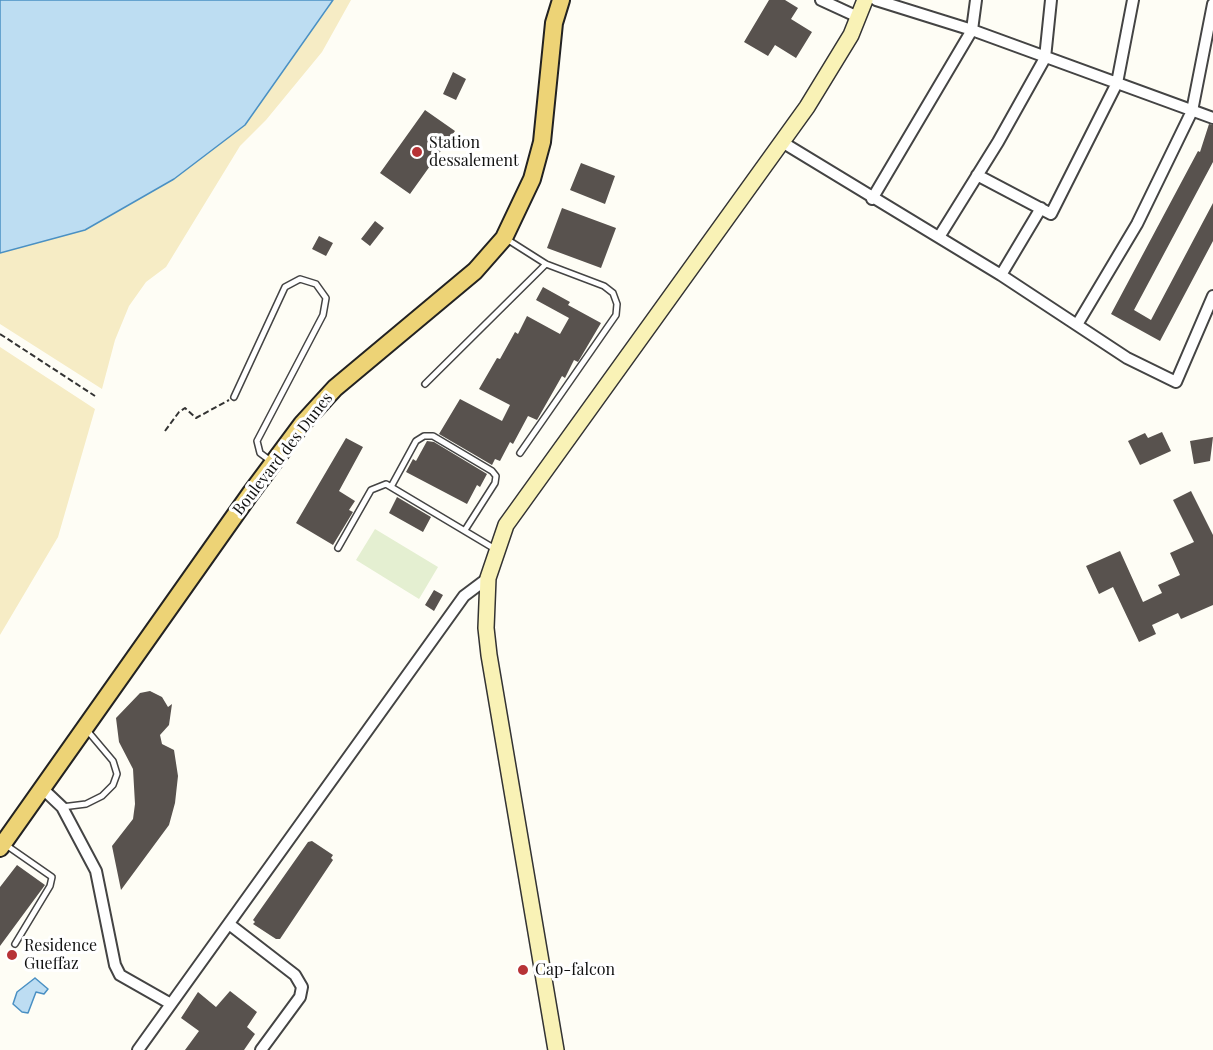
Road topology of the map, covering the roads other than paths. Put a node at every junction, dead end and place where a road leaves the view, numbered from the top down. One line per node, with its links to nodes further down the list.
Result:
1 (561, 0): 20 (main road, Boulevard des Dunes)
2 (821, 0): 9 (street)
3 (865, 0): 9 (main road)
4 (876, 0): 10 (street)
5 (976, 0): 10 (street)
6 (1051, 0): 11 (street)
7 (1133, 0): 12 (street)
8 (1213, 4): 13 (street)
9 (858, 17): 15 (main road)
10 (972, 30): 11 (street); 17 (street)
11 (1044, 58): 12 (street); 16 (street)
12 (1117, 83): 13 (street); 18 (street)
13 (1192, 111): 14 (street); 24 (street)
14 (1213, 118)
15 (782, 142): 17 (street); 32 (main road)
16 (977, 175): 18 (street); 19 (street)
17 (872, 199): 19 (street)
18 (1041, 208): 22 (street)
19 (939, 237): 22 (street)
20 (504, 238): 21 (lane); 28 (main road, Boulevard des Dunes)
21 (546, 264): 25 (lane); 27 (lane)
22 (1001, 275): 24 (street)
23 (1213, 296): 24 (street)
24 (1078, 323)
25 (425, 384)
26 (234, 397): 28 (lane)
27 (520, 453)
28 (273, 463): 34 (main road, Boulevard des Dunes)
29 (392, 485): 30 (lane); 30 (lane); 31 (lane)
30 (465, 530): 32 (lane)
31 (338, 548)
32 (496, 550): 33 (main road)
33 (488, 578): 38 (street); 43 (main road)
34 (85, 728): 35 (main road, Boulevard des Dunes); 36 (lane)
35 (42, 788): 36 (street); 37 (main road, Boulevard des Dunes)
36 (62, 807): 40 (street)
37 (2, 845): 39 (lane)
38 (229, 924): 40 (street); 42 (street)
39 (15, 944)
40 (171, 1004): 41 (street)
41 (138, 1050)
42 (261, 1050)
43 (556, 1050)

